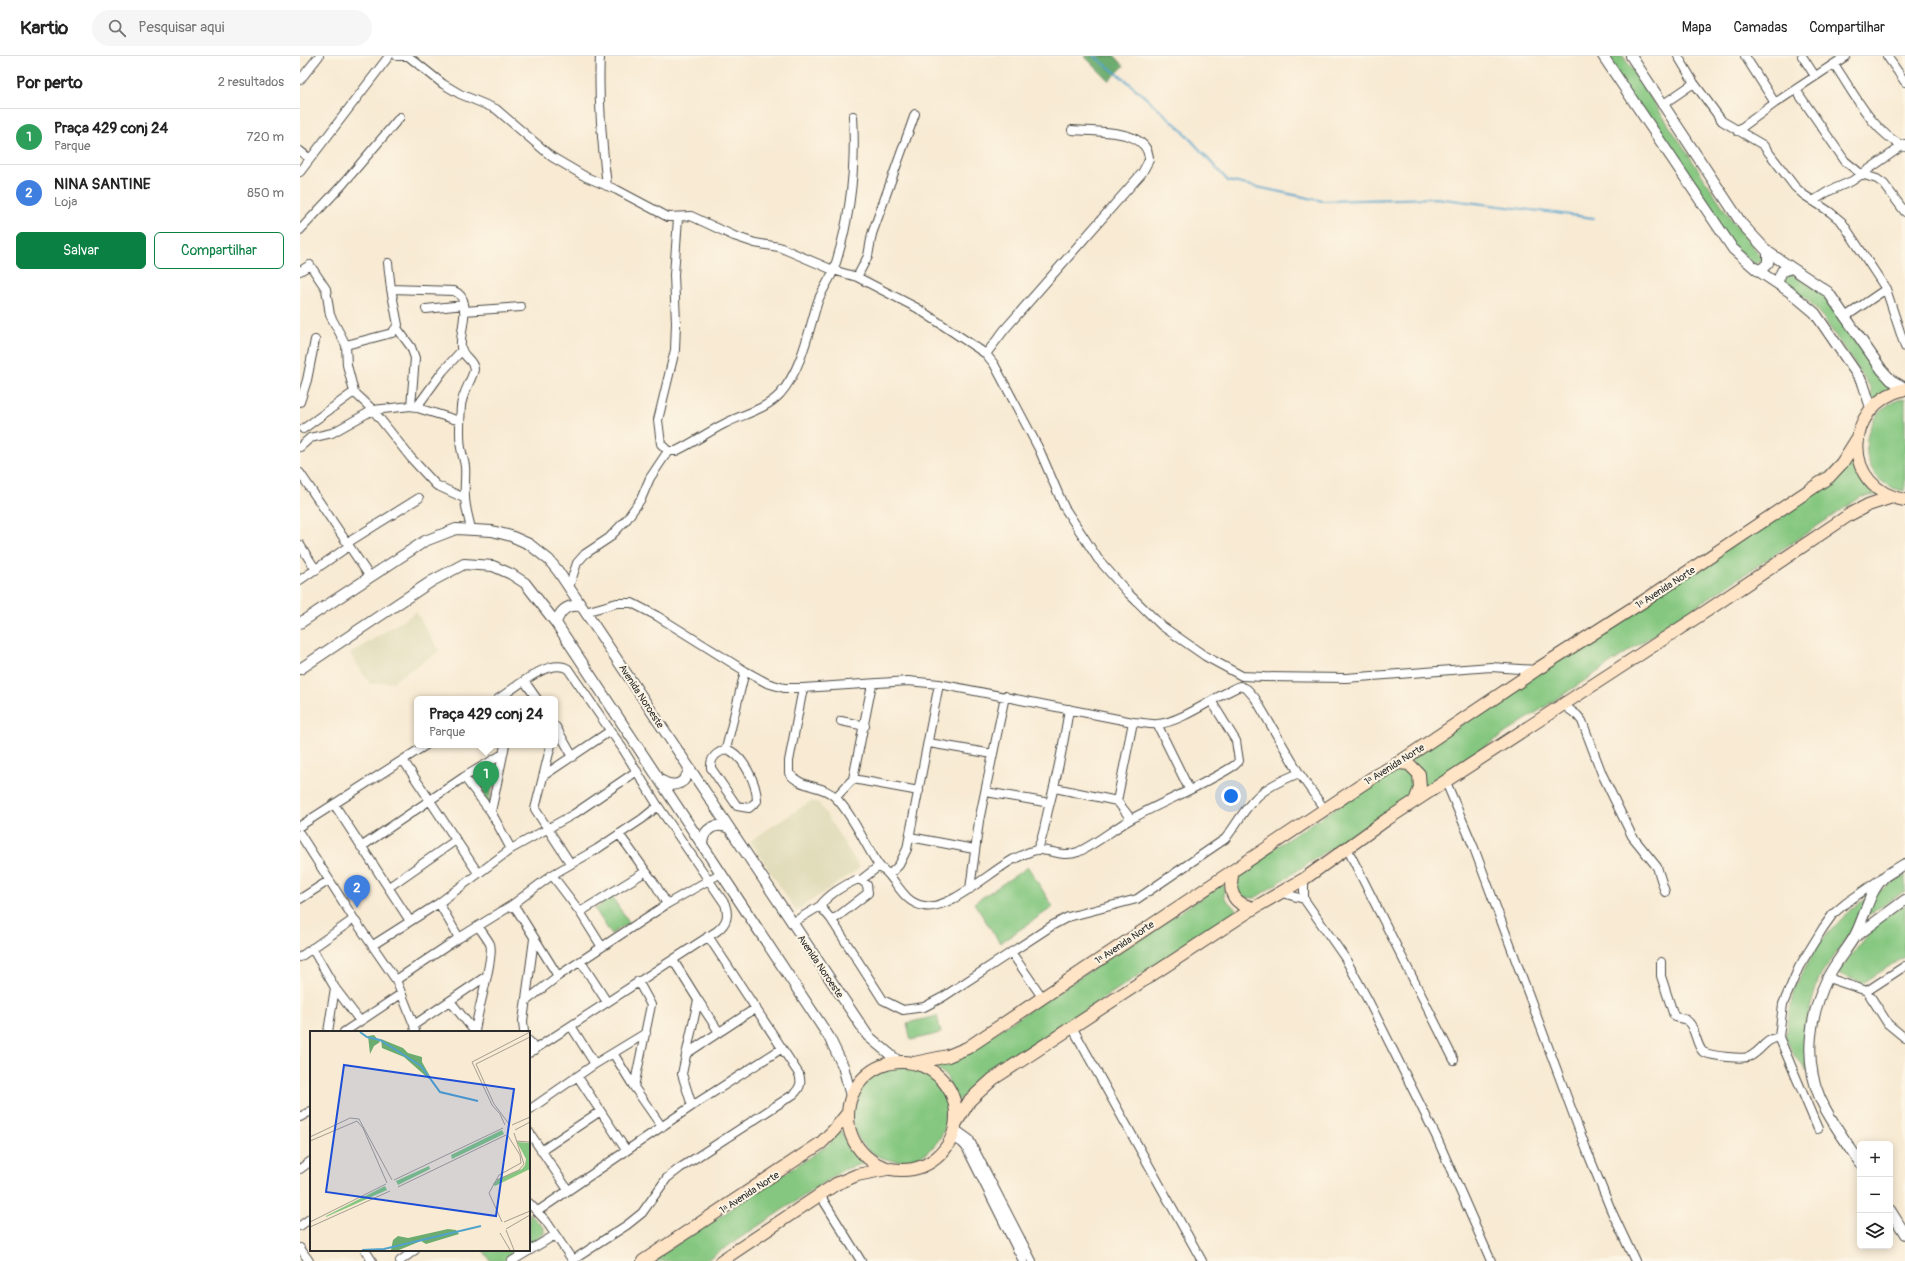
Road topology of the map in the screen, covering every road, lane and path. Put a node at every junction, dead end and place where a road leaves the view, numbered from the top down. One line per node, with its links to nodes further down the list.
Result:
1 (319, 56): 15 (street)
2 (389, 56): 28 (street)
3 (397, 56): 4 (street)
4 (409, 56): 31 (street)
5 (600, 56): 31 (street)
6 (1603, 56): 40 (street)
7 (1631, 56): 20 (street)
8 (1678, 56): 17 (street)
9 (1745, 56): 19 (street)
10 (1802, 56): 14 (street)
11 (1846, 56): 13 (street)
12 (1887, 56): 16 (street)
13 (1834, 64): 14 (street); 26 (street)
14 (1815, 76): 18 (street)
15 (300, 80)
16 (1905, 82)
17 (1694, 83): 20 (street); 25 (street)
18 (1796, 90): 19 (street); 30 (street)
19 (1775, 103): 25 (street)
20 (1662, 105): 36 (street)
21 (914, 114): 42 (street)
22 (853, 116): 39 (street)
23 (400, 117): 35 (street)
24 (1072, 130): 55 (street)
25 (1737, 131): 32 (street)
26 (1904, 146): 30 (street)
27 (300, 151): 28 (street)
28 (310, 159): 29 (street)
29 (300, 172)
30 (1861, 174): 32 (street); 33 (street)
31 (607, 186): 34 (street)
32 (1813, 201): 45 (street)
33 (1905, 212)
34 (678, 218): 39 (street); 67 (street)
35 (302, 226)
36 (1768, 252): 38 (street); 40 (street)
37 (388, 264): 44 (street)
38 (1792, 268): 43 (street); 49 (street)
39 (833, 270): 42 (street); 67 (street)
40 (1757, 270): 43 (street)
41 (300, 271): 52 (street)
42 (857, 277): 55 (street)
43 (1777, 283): 60 (street)
44 (391, 289): 47 (street); 50 (street)
45 (1886, 289): 49 (street); 53 (street)
46 (521, 307): 47 (street)
47 (464, 308): 48 (street); 54 (street)
48 (426, 309)
49 (1845, 317): 56 (street)
50 (397, 328): 52 (street); 59 (street)
51 (315, 340): 58 (street)
52 (346, 345): 57 (street)
53 (1905, 347)
54 (462, 350): 59 (street); 62 (street)
55 (986, 354): 86 (street)
56 (1905, 389): 60 (main road)
57 (354, 392): 61 (street); 63 (street)
58 (300, 402)
59 (414, 407): 61 (street); 62 (street)
60 (1871, 408): 65 (main road)
61 (373, 410): 64 (street); 71 (street)
62 (460, 422): 71 (street)
63 (302, 427): 64 (street)
64 (310, 438): 66 (street)
65 (1857, 439): 69 (main road); 84 (main road, 1ᵃ Avenida Norte)
66 (300, 447)
67 (668, 451): 79 (street)
68 (300, 473): 74 (street)
69 (1892, 497): 72 (main road); 96 (main road)
70 (419, 498): 74 (street)
71 (464, 498): 73 (street)
72 (1905, 500)
73 (471, 529): 77 (street, Avenida Noroeste); 79 (street, Avenida Noroeste)
74 (348, 544): 76 (street); 77 (street)
75 (300, 545): 76 (street)
76 (316, 570): 78 (street)
77 (370, 577): 81 (street, Avenida Noroeste)
78 (300, 580)
79 (569, 587): 80 (street, Avenida Noroeste)
80 (583, 609): 82 (street); 85 (street); 114 (street, Avenida Noroeste)
81 (300, 622)
82 (556, 623): 83 (street); 120 (street)
83 (302, 665)
84 (1536, 670): 86 (street); 113 (main road, 1ᵃ Avenida Norte)
85 (744, 671): 91 (street); 108 (street)
86 (1242, 676): 90 (street)
87 (525, 682): 92 (street); 93 (street); 102 (street)
88 (872, 684): 89 (street); 91 (street); 101 (street)
89 (939, 684): 94 (street); 104 (street)
90 (1240, 686): 95 (street); 116 (street)
91 (803, 688): 126 (street)
92 (503, 696)
93 (535, 696)
94 (1005, 696): 97 (street); 110 (street)
95 (1212, 702): 100 (street); 123 (street)
96 (1562, 704): 121 (main road); 165 (street)
97 (1069, 709): 99 (street); 122 (street)
98 (841, 721): 101 (street)
99 (1133, 722): 100 (street); 128 (street)
100 (1157, 724): 123 (street)
101 (865, 726): 119 (street)
102 (610, 731): 111 (street); 115 (street)
103 (558, 732): 111 (street)
104 (929, 743): 110 (street); 124 (street)
105 (421, 748): 112 (street)
106 (504, 748): 109 (street)
107 (550, 748): 117 (street)
108 (726, 749): 108 (street)
109 (503, 754): 118 (street); 134 (street)
110 (993, 754): 125 (street)
111 (573, 757): 117 (street)
112 (403, 760): 127 (street); 131 (street)
113 (1398, 763): 129 (main road); 133 (main road, 1ᵃ Avenida Norte)
114 (689, 768): 120 (street); 137 (street, Avenida Noroeste)
115 (637, 771): 132 (street); 138 (street)
116 (1299, 773): 133 (street); 188 (street)
117 (543, 776): 138 (street)
118 (464, 777): 127 (street); 134 (street)
119 (853, 779): 124 (street); 126 (street)
120 (662, 781): 143 (street)
121 (1446, 782): 129 (main road); 274 (street)
122 (1055, 788): 128 (street); 130 (street)
123 (1189, 790): 135 (street)
124 (919, 791): 141 (street)
125 (986, 792): 130 (street); 147 (street)
126 (836, 797): 151 (street)
127 (430, 801): 142 (street); 144 (street)
128 (1117, 801): 135 (street)
129 (1415, 801): 145 (main road)
130 (1050, 803): 148 (street)
131 (334, 804): 136 (street); 144 (street)
132 (658, 806): 140 (street); 162 (street)
133 (1325, 810): 152 (main road, 1ᵃ Avenida Norte)
134 (491, 812): 146 (street)
135 (1131, 819): 148 (street)
136 (300, 826)
137 (729, 828): 143 (street); 179 (street, Avenida Noroeste)
138 (548, 829): 146 (street); 149 (street)
139 (300, 834): 161 (street)
140 (619, 834): 149 (street); 153 (street)
141 (910, 838): 147 (street); 157 (street)
142 (456, 840): 154 (street); 163 (street)
143 (702, 843): 155 (street)
144 (360, 847): 163 (street)
145 (1347, 848): 159 (main road); 225 (street)
146 (512, 849): 154 (street)
147 (974, 849): 164 (street)
148 (1037, 850): 164 (street)
149 (570, 863): 156 (street)
150 (1905, 864): 158 (street)
151 (879, 866): 157 (street); 160 (street)
152 (1234, 870): 174 (main road); 202 (main road, 1ᵃ Avenida Norte)
153 (645, 872): 171 (street); 175 (street)
154 (478, 873): 170 (street)
155 (721, 873): 162 (street); 231 (street)
156 (552, 875): 172 (street); 175 (street)
157 (889, 875): 164 (street)
158 (1885, 876): 184 (street); 219 (street)
159 (1304, 879): 166 (main road); 168 (street)
160 (861, 880): 173 (street); 177 (street)
161 (328, 881): 167 (street); 176 (street)
162 (709, 882): 171 (street); 181 (street)
163 (389, 887): 178 (street)
164 (970, 889)
165 (1665, 892)
166 (1282, 893): 168 (street); 174 (main road)
167 (300, 899)
168 (1304, 899): 273 (street)
169 (1905, 900): 184 (street)
170 (438, 903): 178 (street); 182 (street)
171 (667, 904): 186 (street)
172 (512, 905): 180 (street); 183 (street)
173 (820, 906): 177 (street); 179 (street)
174 (1254, 908): 210 (main road)
175 (580, 912): 186 (street)
176 (354, 919): 185 (street); 187 (street)
177 (831, 920): 188 (street)
178 (410, 921): 185 (street)
179 (792, 922): 226 (street, Avenida Noroeste)
180 (478, 926): 182 (street); 195 (street)
181 (708, 936): 190 (street); 207 (street)
182 (459, 938): 197 (street)
183 (534, 939): 194 (street); 205 (street)
184 (1854, 939): 196 (street)
185 (374, 945): 197 (street)
186 (602, 947): 191 (street)
187 (312, 948): 189 (street); 199 (street)
188 (1011, 952): 202 (street)
189 (300, 957)
190 (673, 960): 198 (street); 203 (street)
191 (581, 962): 194 (street); 206 (street)
192 (1661, 962): 219 (street)
193 (1905, 966): 200 (street)
194 (558, 976): 205 (street)
195 (485, 977): 204 (street); 215 (street)
196 (1828, 978): 200 (street); 244 (street)
197 (396, 980): 201 (street)
198 (638, 981): 206 (street); 218 (street)
199 (335, 988): 208 (street); 212 (street)
200 (1867, 991): 220 (street)
201 (401, 994): 208 (street); 211 (street)
202 (1042, 997): 227 (main road, 1ᵃ Avenida Norte)
203 (698, 1000): 217 (street); 224 (street)
204 (450, 1001): 211 (street); 214 (street)
205 (526, 1001): 216 (street)
206 (607, 1002): 209 (street)
207 (756, 1008): 217 (street); 221 (street)
208 (360, 1021): 213 (street)
209 (571, 1026): 222 (street); 228 (street)
210 (1072, 1027): 240 (main road); 272 (street)
211 (414, 1028)
212 (328, 1031)
213 (345, 1031)
214 (474, 1031)
215 (475, 1031)
216 (524, 1031)
217 (719, 1032): 224 (street)
218 (646, 1033): 223 (street); 230 (street)
219 (1779, 1037): 239 (street)
220 (1905, 1038)
221 (781, 1049): 232 (street); 262 (street)
222 (532, 1051)
223 (613, 1053): 228 (street); 230 (street)
224 (686, 1054): 232 (street)
225 (1454, 1060)
226 (899, 1062): 227 (main road); 231 (main road)
227 (914, 1063): 240 (main road)
228 (595, 1064): 229 (street)
229 (578, 1076): 233 (street); 235 (street)
230 (634, 1087): 238 (street)
231 (851, 1096): 236 (main road)
232 (692, 1106): 238 (street)
233 (530, 1109)
234 (310, 1112): 237 (street)
235 (600, 1112): 242 (street); 243 (street)
236 (847, 1114): 247 (main road); 268 (main road, 1ᵃ Avenida Norte)
237 (300, 1118)
238 (662, 1127): 242 (street)
239 (1818, 1129)
240 (954, 1130): 247 (main road); 270 (street); 271 (street)
241 (530, 1134): 243 (street)
242 (626, 1150): 248 (street)
243 (541, 1151): 248 (street)
244 (1857, 1158)
245 (310, 1163): 246 (street)
246 (300, 1169)
247 (887, 1169): 249 (main road)
248 (568, 1190): 251 (street)
249 (820, 1195): 263 (main road); 269 (street)
250 (530, 1204): 251 (street)
251 (538, 1212): 256 (street)
252 (1892, 1213): 255 (street)
253 (310, 1219): 254 (street)
254 (300, 1226)
255 (1905, 1233)
256 (555, 1234): 258 (street); 262 (street)
257 (300, 1248): 264 (street)
258 (530, 1250)
259 (366, 1251): 265 (street)
260 (412, 1251): 266 (street)
261 (528, 1251): 267 (street)
262 (573, 1260)
263 (726, 1260)
264 (309, 1261)
265 (372, 1261)
266 (400, 1261)
267 (512, 1261)
268 (643, 1261)
269 (861, 1261)
270 (1024, 1261)
271 (1032, 1261)
272 (1202, 1261)
273 (1491, 1261)
274 (1635, 1261)

